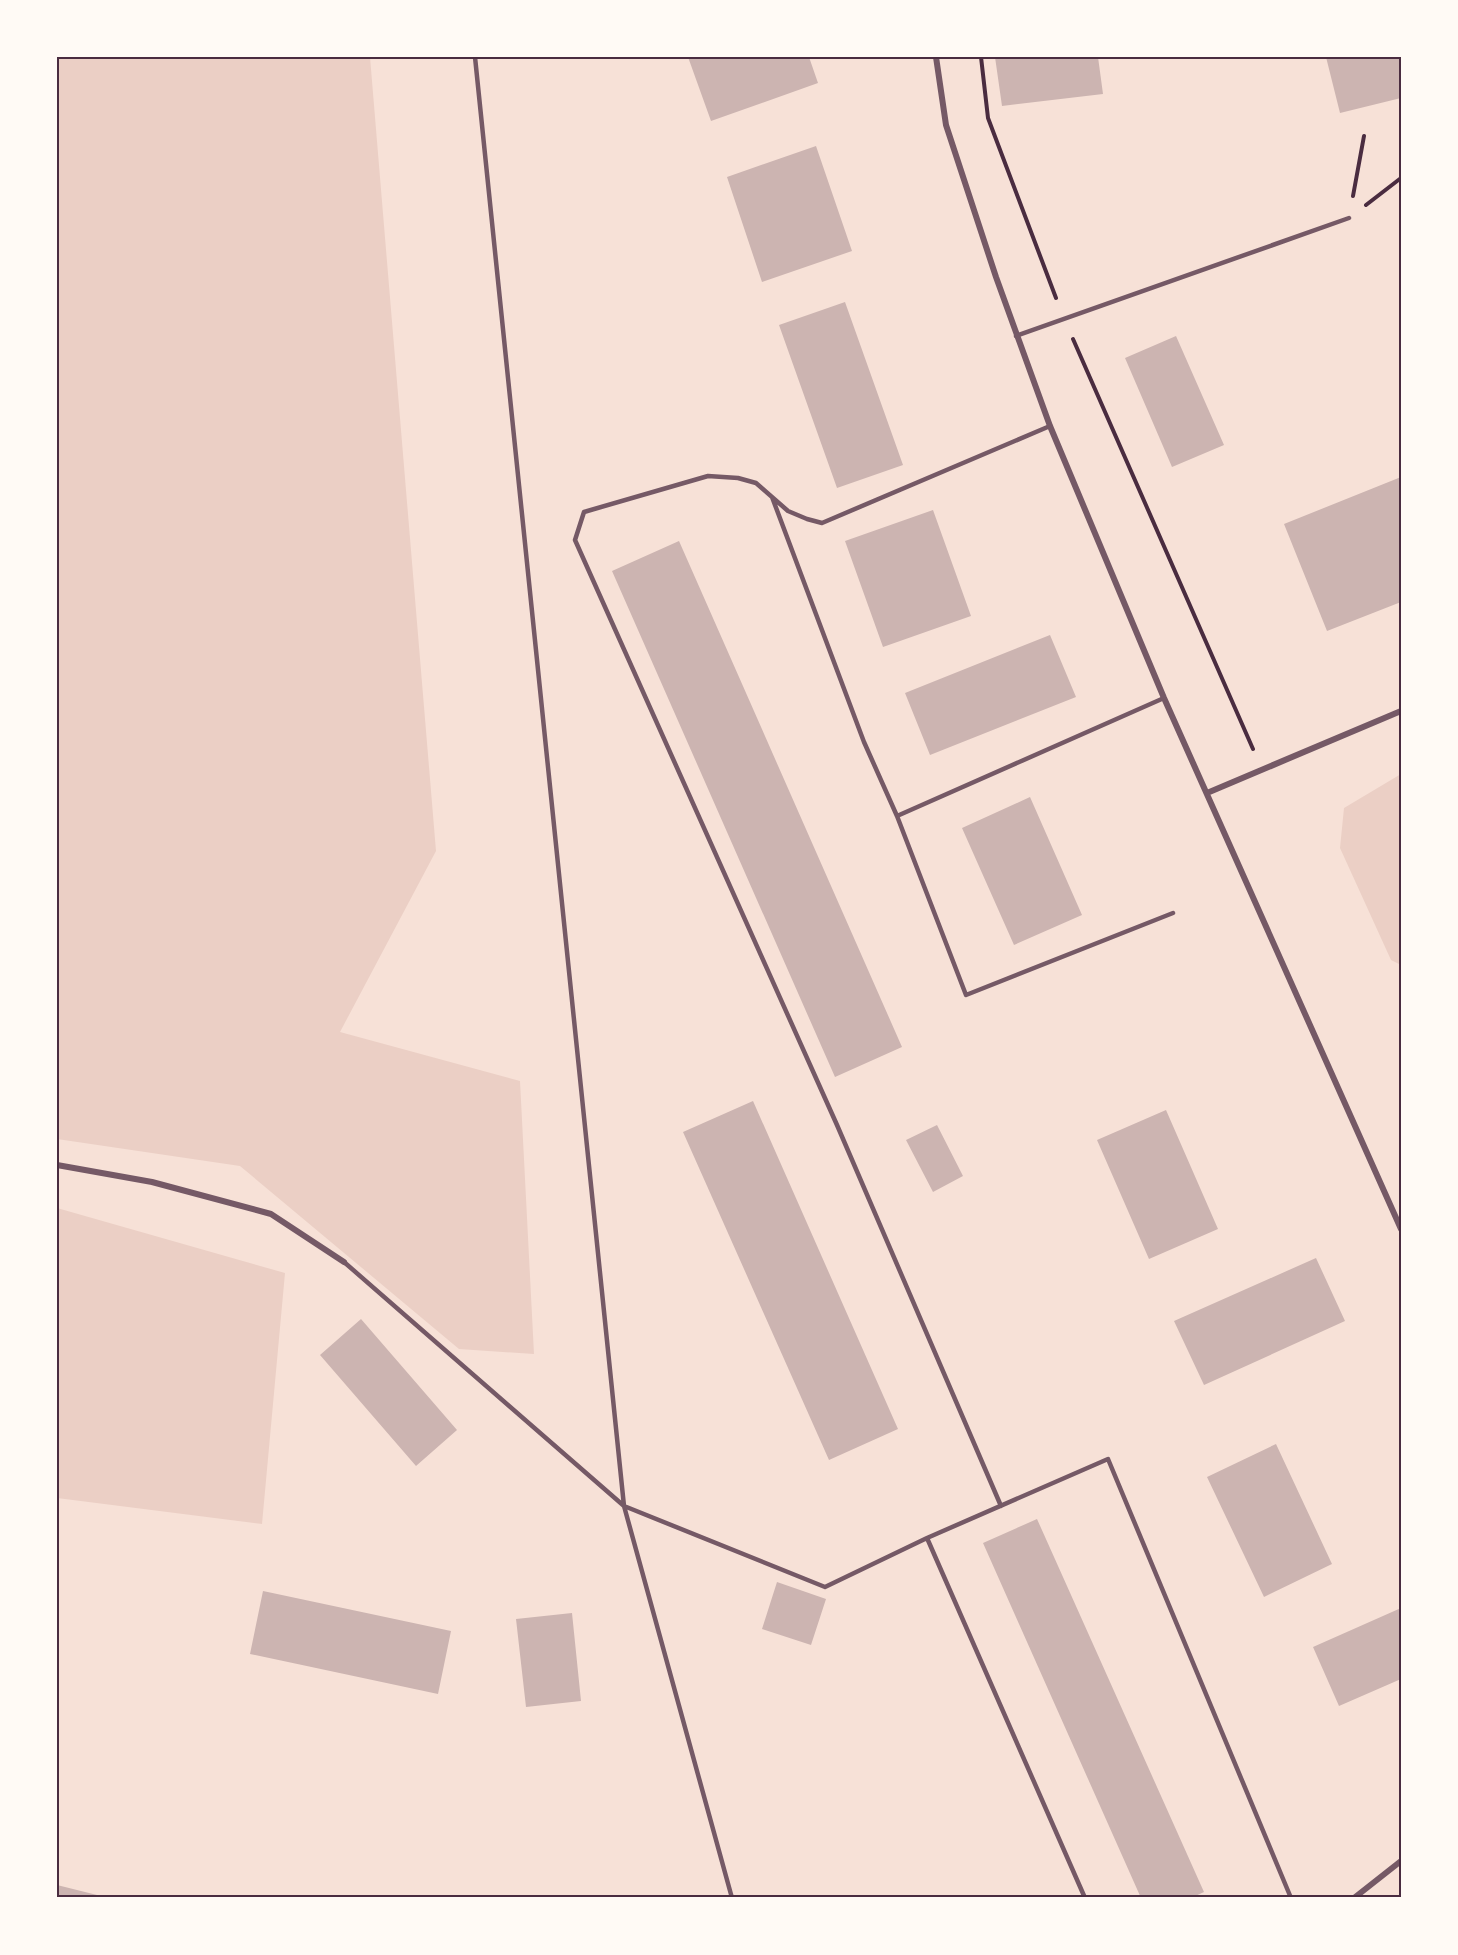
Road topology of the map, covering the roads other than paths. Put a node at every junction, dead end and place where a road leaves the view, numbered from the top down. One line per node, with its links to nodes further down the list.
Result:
1 (475, 57): 15 (lane)
2 (936, 57): 4 (street)
3 (1349, 218): 4 (lane)
4 (1016, 336): 5 (street)
5 (1050, 426): 6 (lane); 7 (street)
6 (772, 497): 10 (lane); 16 (lane)
7 (1164, 698): 9 (street); 10 (lane)
8 (1401, 711): 9 (street)
9 (1207, 793): 13 (street)
10 (897, 816): 11 (lane)
11 (1173, 913)
12 (57, 1165): 14 (street)
13 (1401, 1229)
14 (344, 1262): 15 (lane)
15 (624, 1506): 17 (lane); 19 (lane)
16 (1001, 1506): 17 (lane); 21 (lane)
17 (927, 1539): 20 (lane)
18 (1401, 1861): 22 (street)
19 (732, 1898)
20 (1085, 1898)
21 (1291, 1898)
22 (1354, 1898)

